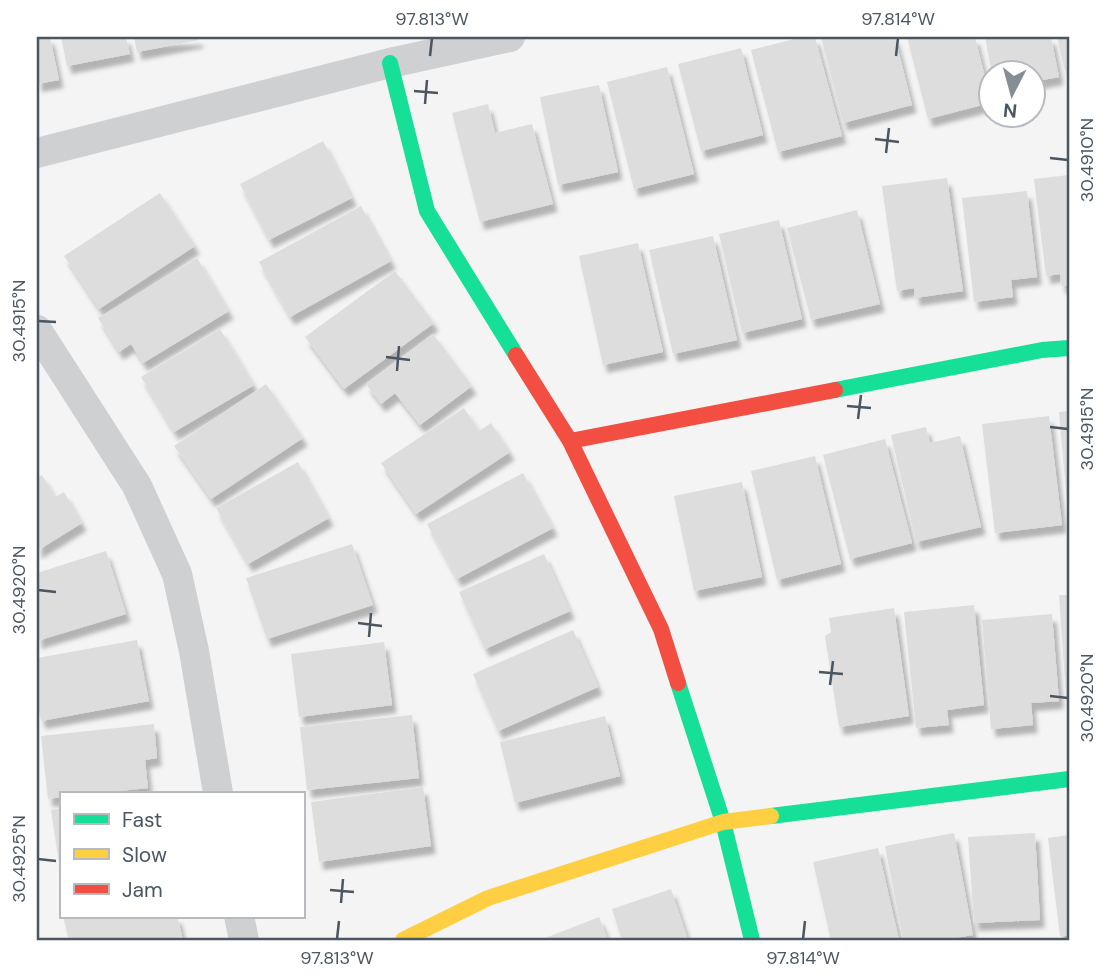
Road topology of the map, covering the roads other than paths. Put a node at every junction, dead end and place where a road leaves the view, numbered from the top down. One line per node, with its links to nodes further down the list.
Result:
1 (510, 37): 2 (street)
2 (390, 62): 3 (street); 6 (street)
3 (37, 153)
4 (37, 330): 8 (street)
5 (1069, 348): 6 (street)
6 (570, 441): 9 (street)
7 (1069, 779): 9 (street)
8 (218, 792)
9 (723, 822): 12 (street); 13 (street)
10 (239, 918): 11 (street)
11 (244, 940)
12 (403, 940)
13 (752, 940)

